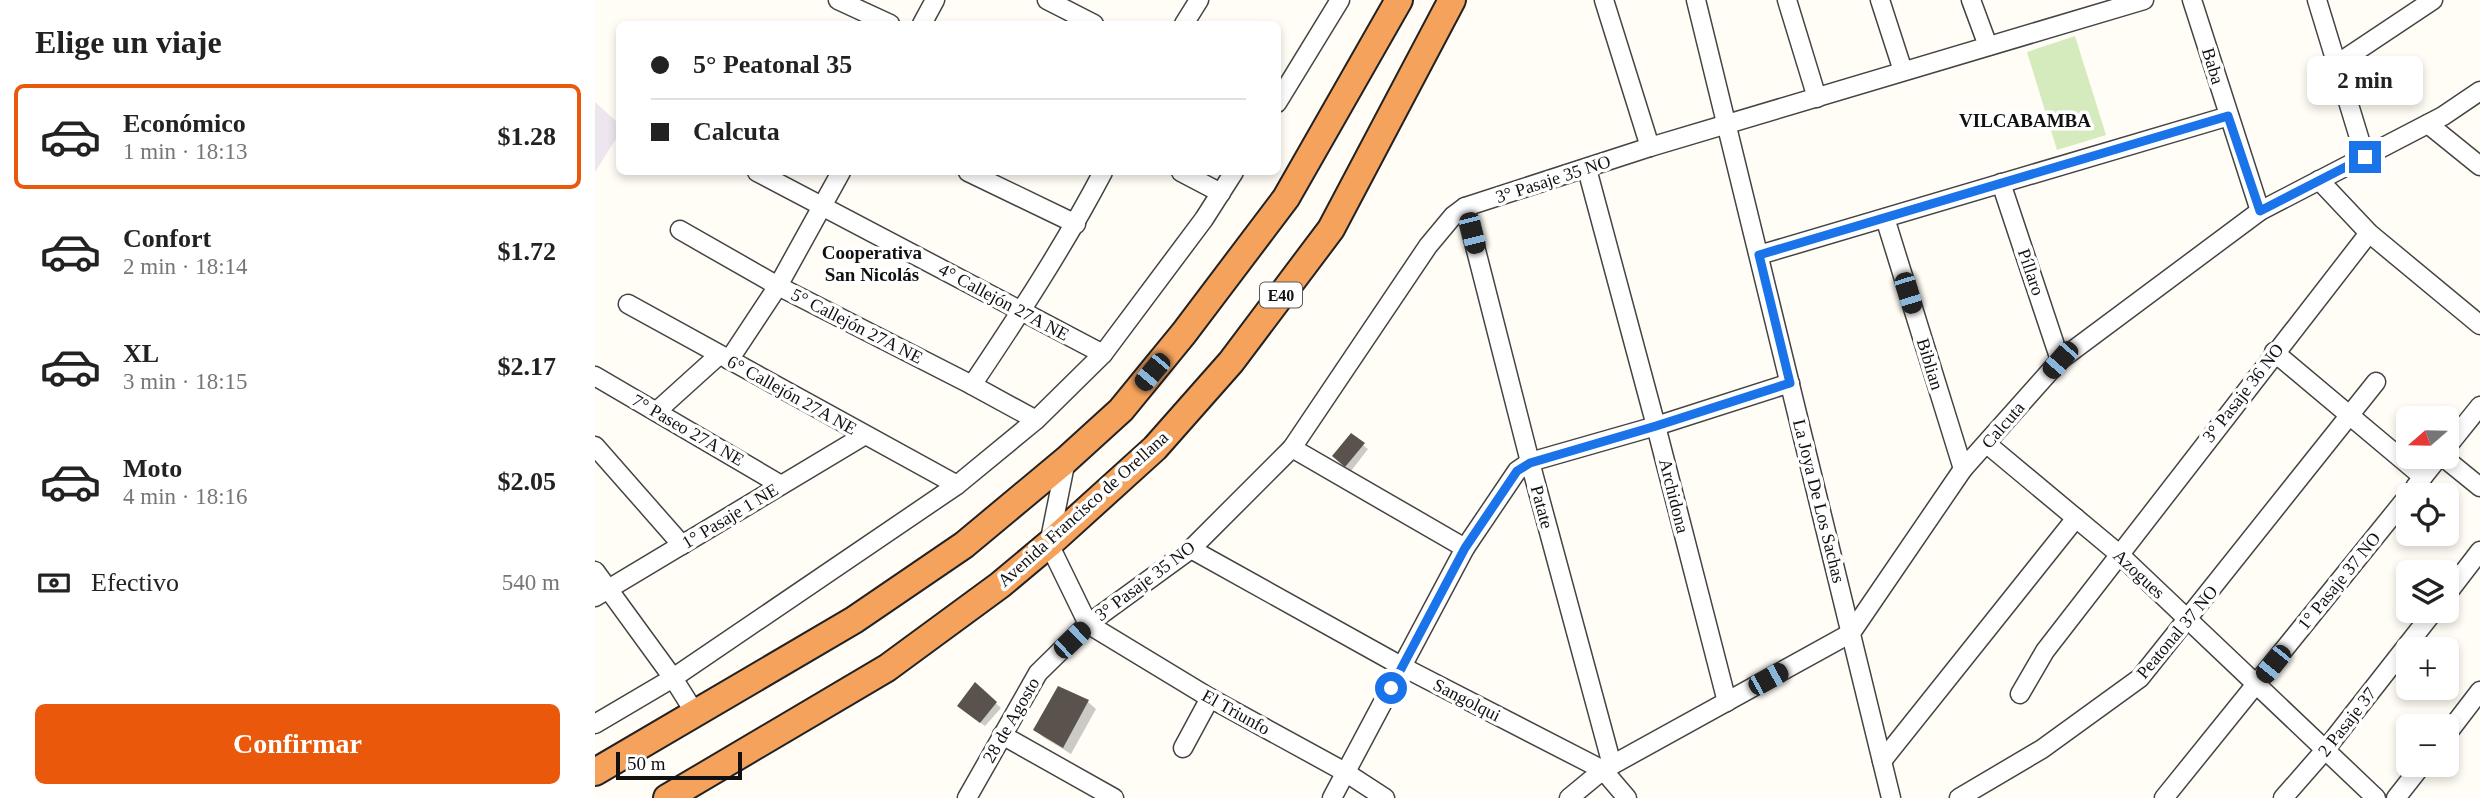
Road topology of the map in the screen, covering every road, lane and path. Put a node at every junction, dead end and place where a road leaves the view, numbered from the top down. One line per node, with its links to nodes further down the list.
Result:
1 (838, 0): 17 (street)
2 (935, 0): 18 (street)
3 (1047, 0): 19 (street)
4 (1199, 0): 20 (street)
5 (1340, 0): 25 (street)
6 (1399, 0): 73 (highway)
7 (1452, 0): 85 (highway, Avenida Francisco de Orellana / E40)
8 (1604, 0): 30 (street)
9 (1696, 0): 28 (street, La Joya De Los Sachas)
10 (1787, 0): 26 (street)
11 (1880, 0): 23 (street)
12 (1971, 0): 21 (street)
13 (2144, 0): 21 (street, 3° Pasaje 35 NO)
14 (2192, 0): 27 (street, Baba)
15 (2317, 0): 22 (street)
16 (2433, 0): 22 (street)
17 (884, 21)
18 (924, 21)
19 (1088, 21)
20 (1186, 21)
21 (1988, 46): 23 (street, 3° Pasaje 35 NO)
22 (2337, 64): 31 (street)
23 (1903, 71): 26 (street, 3° Pasaje 35 NO)
24 (2480, 91): 29 (street, Calcuta)
25 (1281, 96)
26 (1817, 99): 28 (street, 3° Pasaje 35 NO)
27 (2228, 116): 41 (street); 45 (street, Baba)
28 (1727, 124): 30 (street, 3° Pasaje 35 NO); 50 (street, La Joya De Los Sachas)
29 (2428, 124): 31 (street, Calcuta); 32 (street)
30 (1650, 147): 33 (street, 3° Pasaje 35 NO)
31 (2365, 157): 40 (street, Calcuta)
32 (2480, 166)
33 (1587, 169): 44 (street, 3° Pasaje 35 NO); 67 (street, Archidona)
34 (763, 175): 43 (street, 4° Callejón 27A NE)
35 (839, 175): 43 (street)
36 (974, 175): 47 (street)
37 (1101, 175): 47 (street)
38 (1187, 175): 42 (street)
39 (1232, 175): 42 (street)
40 (2319, 180): 45 (street, Calcuta); 49 (street)
41 (2001, 183): 46 (street); 58 (street, Píllaro)
42 (1221, 193): 56 (street)
43 (821, 205): 51 (street); 53 (street, 4° Callejón 27A NE)
44 (1465, 207): 72 (street, 3° Pasaje 35 NO); 74 (street, Patate)
45 (2260, 211): 58 (street, Calcuta)
46 (1885, 218): 50 (street); 75 (street, Biblian)
47 (1076, 224): 53 (street)
48 (680, 230): 51 (street, 5° Callejón 27A NE)
49 (2369, 233): 54 (street); 55 (street, 3° Pasaje 36 NO)
50 (1759, 255): 61 (street, La Joya De Los Sachas)
51 (778, 286): 57 (street); 62 (street, 5° Callejón 27A NE)
52 (628, 304): 57 (street, 6° Callejón 27A NE)
53 (1022, 311): 56 (street, 4° Callejón 27A NE); 62 (street)
54 (2480, 325)
55 (2274, 352): 65 (street); 90 (street, 3° Pasaje 36 NO)
56 (1103, 354): 66 (street)
57 (724, 358): 64 (street); 69 (street, 6° Callejón 27A NE)
58 (2060, 360): 70 (street, Calcuta)
59 (595, 376): 64 (street, 7° Paseo 27A NE)
60 (2376, 382): 65 (street, Peatonal 37 NO)
61 (1790, 383): 67 (street); 97 (street, La Joya De Los Sachas)
62 (972, 385): 66 (street, 5° Callejón 27A NE)
63 (2480, 405): 68 (street)
64 (657, 411): 80 (street, 7° Paseo 27A NE)
65 (2350, 416): 78 (street); 94 (street, Peatonal 37 NO)
66 (1036, 420): 81 (street)
67 (1656, 426): 74 (street); 104 (street, Archidona)
68 (2459, 432)
69 (865, 435): 80 (street, 1° Pasaje 1 NE); 81 (street, 6° Callejón 27A NE)
70 (1987, 444): 75 (street, Calcuta); 84 (street, Azogues)
71 (595, 446): 86 (street)
72 (1292, 448): 87 (street, 3° Pasaje 35 NO); 88 (street)
73 (1066, 460): 85 (street); 105 (highway)
74 (1530, 463): 88 (street); 113 (street, Patate)
75 (1963, 469): 97 (street, Calcuta)
76 (2430, 469): 78 (street, 1° Pasaje 37 NO)
77 (2457, 469): 82 (street)
78 (2423, 477): 79 (street, 1° Pasaje 37 NO)
79 (2418, 483)
80 (781, 485): 86 (street, 1° Pasaje 1 NE)
81 (957, 485): 99 (street)
82 (2480, 487)
83 (2396, 510): 100 (street, 1° Pasaje 37 NO)
84 (2076, 518): 90 (street, Azogues); 111 (street)
85 (1049, 544): 96 (street); 116 (highway, Avenida Francisco de Orellana / E40)
86 (682, 545): 93 (street, 1° Pasaje 1 NE)
87 (1191, 548): 96 (street, 3° Pasaje 35 NO); 98 (street, Sangolqui)
88 (1465, 548): 98 (street)
89 (2480, 551): 92 (street)
90 (2119, 554): 94 (street, Azogues); 101 (street, 3° Pasaje 36 NO)
91 (595, 571): 93 (street)
92 (2459, 578)
93 (602, 593): 99 (street)
94 (2187, 620): 100 (street, Azogues); 124 (street, Peatonal 37 NO)
95 (2425, 623): 110 (street, 2 Pasaje 37)
96 (1088, 624): 102 (street, El Triunfo); 108 (street, 28 de Agosto)
97 (1851, 633): 104 (street, Calcuta); 111 (street, La Joya De Los Sachas)
98 (1403, 667): 113 (street, Sangolqui); 114 (street)
99 (673, 678): 105 (street); 107 (street)
100 (2256, 685): 110 (street, Azogues); 125 (street, 1° Pasaje 37 NO)
101 (2020, 694)
102 (1210, 698): 109 (street); 114 (street, El Triunfo)
103 (2477, 700): 106 (street)
104 (1727, 702): 113 (street, Calcuta)
105 (695, 713): 112 (highway)
106 (2459, 720)
107 (595, 724)
108 (1002, 735): 117 (street, 28 de Agosto); 118 (street)
109 (1183, 748)
110 (2325, 750): 126 (street, 2 Pasaje 37); 127 (street, Azogues)
111 (1882, 761): 123 (street, La Joya De Los Sachas)
112 (597, 767)
113 (1608, 768): 121 (street, Calcuta); 122 (street, Sangolqui)
114 (1345, 772): 119 (street); 120 (street, El Triunfo)
115 (2413, 777): 128 (street)
116 (667, 798)
117 (967, 798)
118 (1114, 798)
119 (1332, 798)
120 (1385, 798)
121 (1569, 798)
122 (1626, 798)
123 (1891, 798)
124 (1959, 798)
125 (2164, 798)
126 (2283, 798)
127 (2376, 798)
128 (2396, 798)

